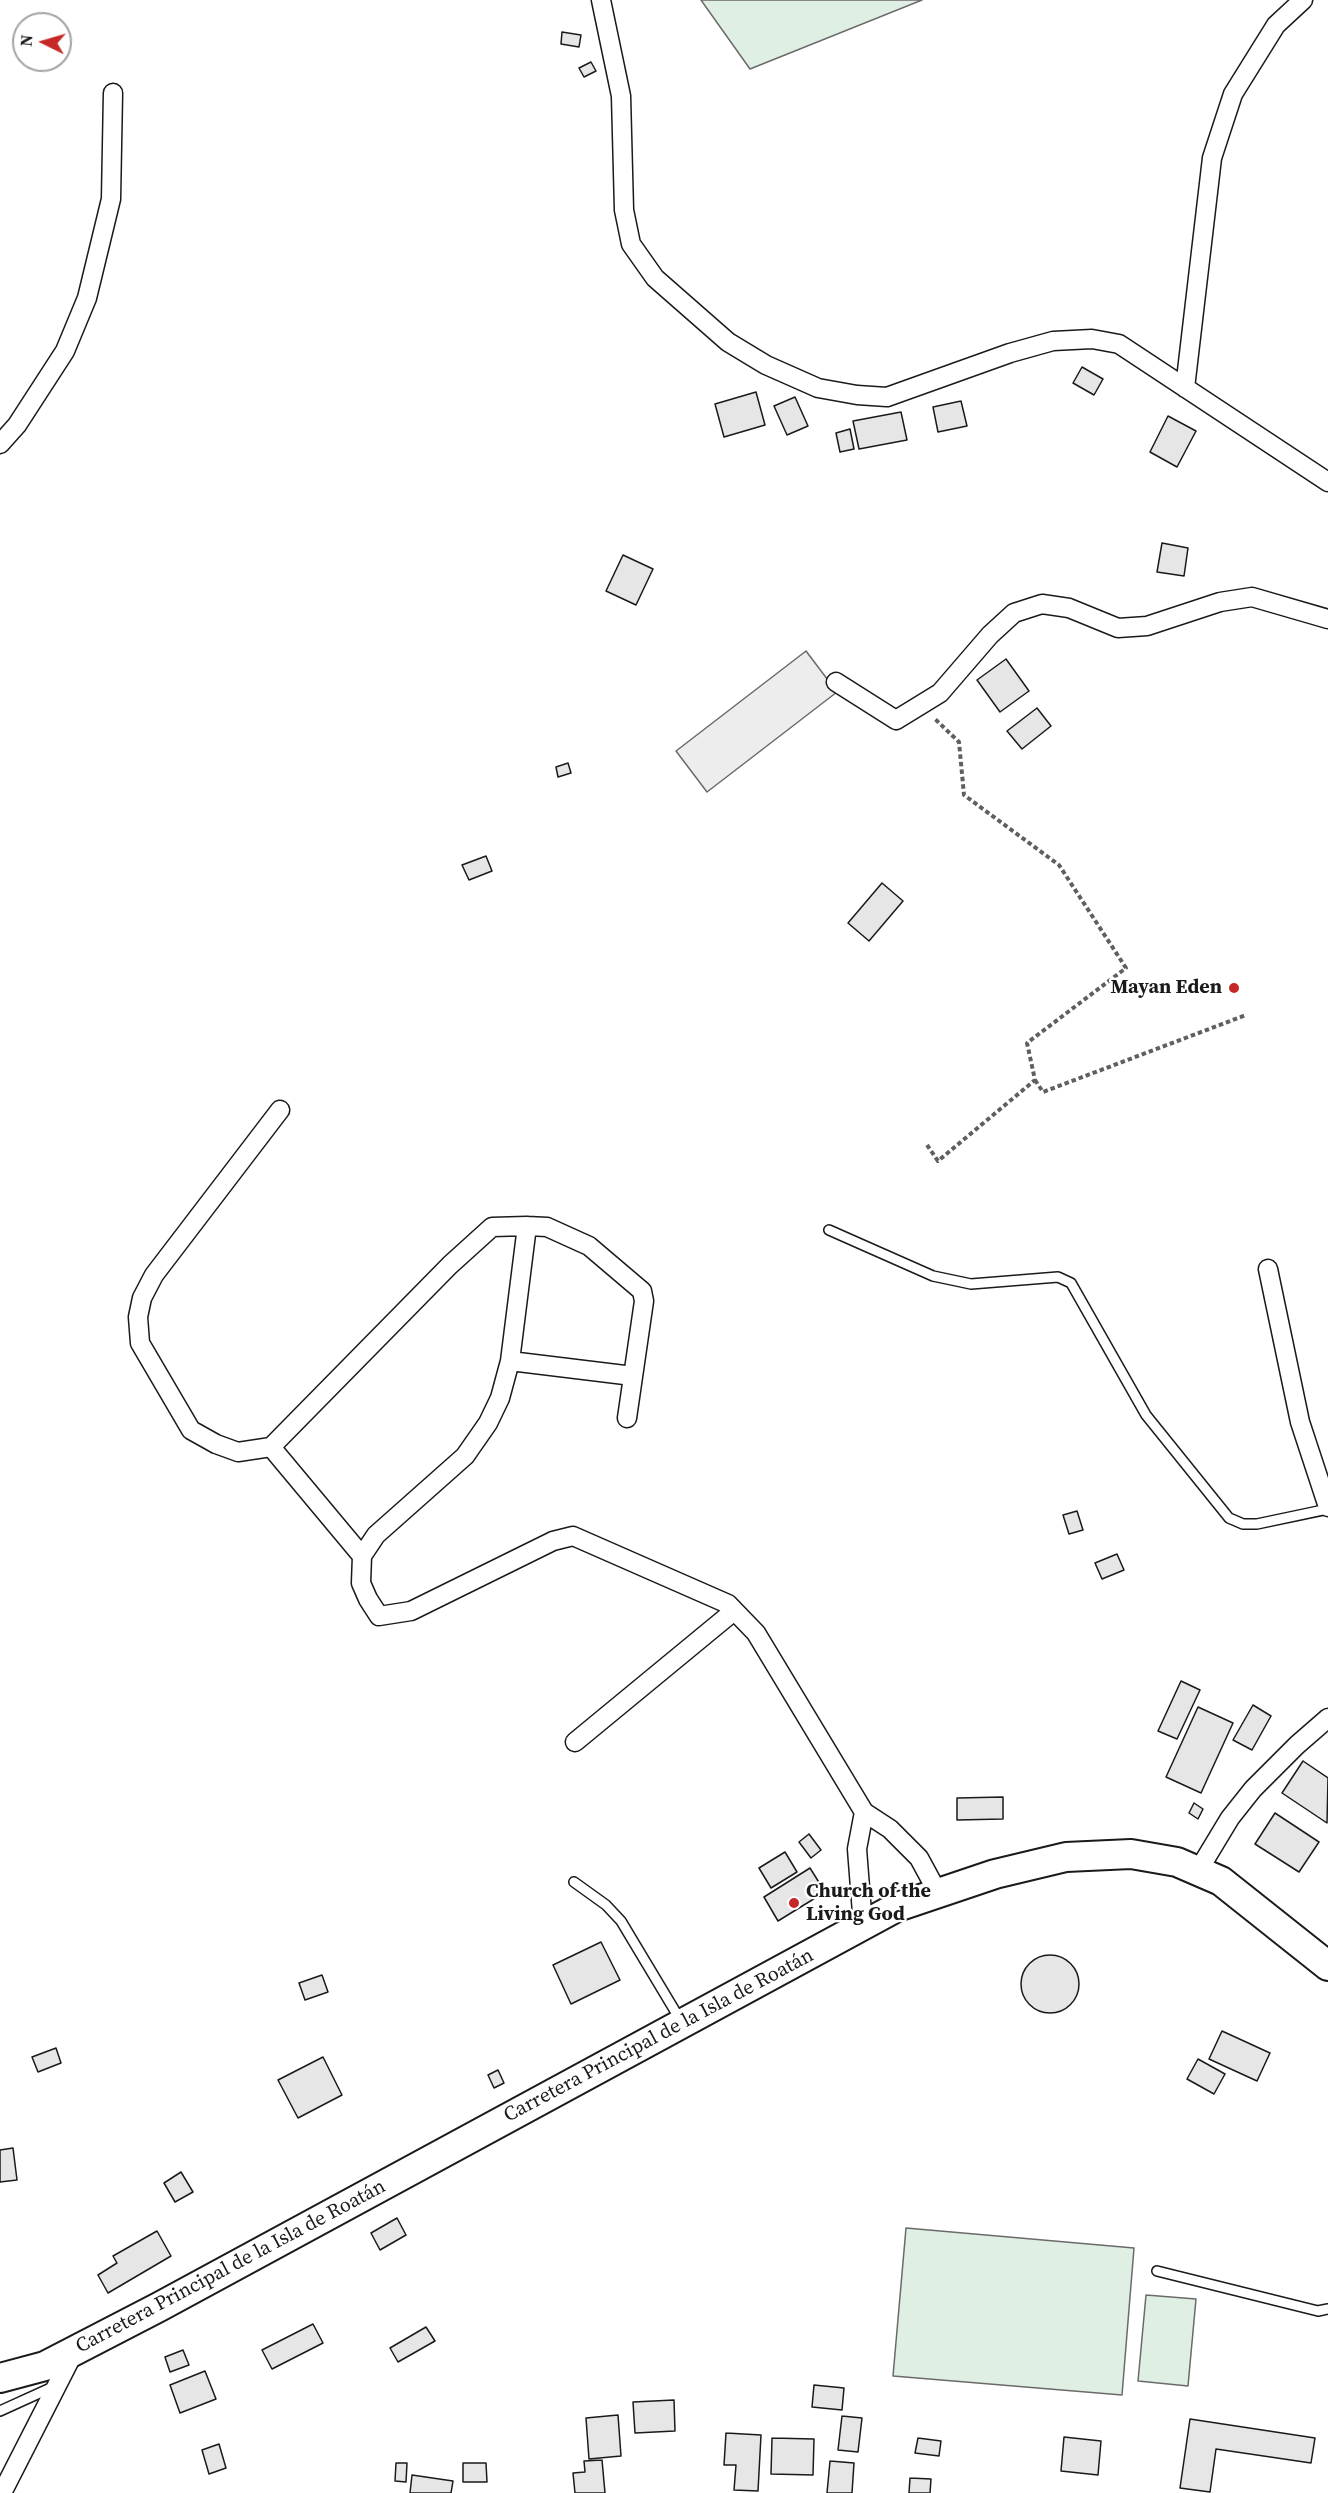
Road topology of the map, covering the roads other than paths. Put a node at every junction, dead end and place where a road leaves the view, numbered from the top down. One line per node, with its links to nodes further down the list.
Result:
1 (601, 0): 4 (street)
2 (1303, 0): 4 (street)
3 (113, 93): 5 (street)
4 (1185, 388): 6 (street)
5 (0, 444)
6 (1328, 482)
7 (1328, 619): 8 (street)
8 (836, 682)
9 (280, 1110): 16 (street)
10 (527, 1226): 13 (street); 14 (street); 16 (street)
11 (829, 1230): 17 (lane)
12 (1268, 1269): 17 (street)
13 (510, 1360): 14 (street); 18 (street)
14 (633, 1376): 15 (street)
15 (627, 1418)
16 (271, 1447): 18 (street)
17 (1328, 1508)
18 (362, 1556): 19 (street)
19 (734, 1611): 21 (street); 22 (street)
20 (1328, 1718): 23 (street)
21 (575, 1742)
22 (864, 1812): 25 (street); 26 (street)
23 (1198, 1871): 25 (main road, Carretera Principal de la Isla de Roatán); 27 (main road, Carretera Principal de la Isla de Roatán)
24 (574, 1882): 28 (lane)
25 (938, 1893): 26 (main road, Carretera Principal de la Isla de Roatán)
26 (863, 1926): 28 (main road, Carretera Principal de la Isla de Roatán)
27 (1328, 1966)
28 (682, 2024): 31 (main road, Carretera Principal de la Isla de Roatán)
29 (1157, 2271): 30 (lane)
30 (1328, 2309)
31 (75, 2350): 32 (main road, Carretera Principal de la Isla de Roatán); 33 (street)
32 (0, 2378)
33 (58, 2385): 34 (lane); 35 (street)
34 (0, 2411)
35 (2, 2493)

